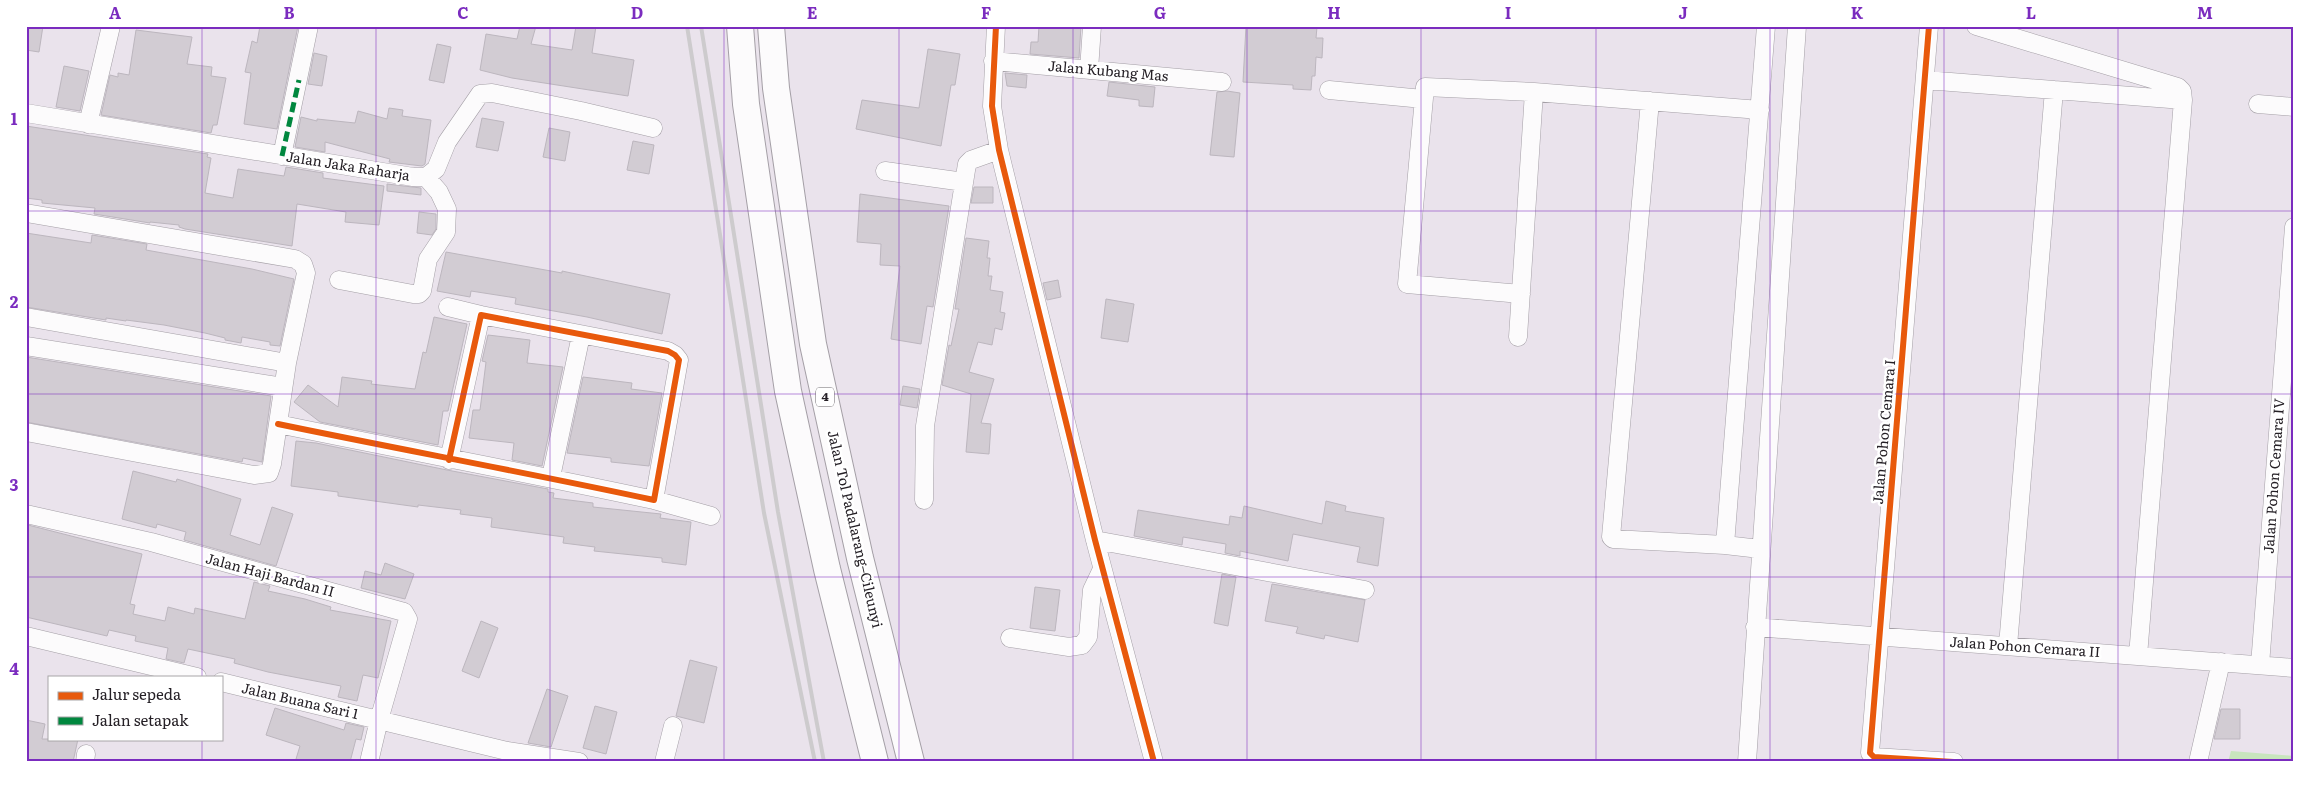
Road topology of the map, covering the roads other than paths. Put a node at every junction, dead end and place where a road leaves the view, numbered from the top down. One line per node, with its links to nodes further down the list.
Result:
1 (110, 26): 25 (street)
2 (309, 26): 28 (street)
3 (740, 26): 73 (highway)
4 (771, 26): 74 (highway, Jalan Tol Padalarang–Cileunyi / 4)
5 (996, 26): 11 (street)
6 (1092, 26): 12 (street)
7 (1766, 26): 23 (street)
8 (1797, 26): 54 (street)
9 (1929, 26): 13 (street, Jalan Pohon Cemara I)
10 (1976, 26): 19 (street)
11 (993, 60): 12 (street, Jalan Kubang Mas); 27 (street)
12 (1089, 70): 14 (street, Jalan Kubang Mas)
13 (1925, 80): 16 (street); 59 (street, Jalan Pohon Cemara I)
14 (1222, 82)
15 (1329, 90): 18 (street)
16 (2054, 90): 19 (street); 61 (street)
17 (1534, 92): 18 (street); 20 (street); 35 (street)
18 (1423, 99): 35 (street)
19 (2183, 100): 62 (street)
20 (1650, 101): 23 (street); 53 (street)
21 (2258, 104): 22 (street)
22 (2294, 107)
23 (1760, 110): 53 (street)
24 (26, 113): 25 (street, Jalan Jaka Raharja)
25 (88, 124): 28 (street, Jalan Jaka Raharja)
26 (653, 128): 30 (street, Jalan Jaka Raharja)
27 (998, 150): 31 (street); 52 (street)
28 (282, 156): 30 (street, Jalan Jaka Raharja)
29 (885, 171): 31 (street)
30 (426, 177): 34 (street)
31 (964, 182): 49 (street)
32 (26, 213): 42 (street)
33 (2294, 227): 64 (street, Jalan Pohon Cemara IV)
34 (339, 280)
35 (1521, 294): 40 (street)
36 (448, 307): 37 (street)
37 (481, 315): 39 (street); 46 (street)
38 (26, 317): 42 (street)
39 (581, 335): 47 (street); 48 (street)
40 (1518, 337)
41 (26, 346): 43 (street)
42 (287, 363): 43 (street)
43 (283, 387): 44 (street)
44 (278, 424): 45 (street); 46 (street)
45 (26, 432)
46 (449, 460): 47 (street)
47 (551, 478): 48 (street)
48 (654, 500): 51 (street)
49 (924, 500)
50 (26, 514): 68 (street, Jalan Haji Bardan II)
51 (711, 516)
52 (1094, 540): 55 (street); 56 (street)
53 (1725, 545): 54 (street)
54 (1760, 549): 57 (street)
55 (1102, 569): 60 (street); 75 (street)
56 (1365, 590)
57 (1755, 627): 59 (street, Jalan Pohon Cemara II); 76 (street)
58 (26, 636): 66 (street)
59 (1881, 636): 61 (street, Jalan Pohon Cemara II); 77 (street, Jalan Pohon Cemara I)
60 (1010, 638)
61 (2008, 646): 62 (street, Jalan Pohon Cemara II)
62 (2138, 656): 63 (street, Jalan Pohon Cemara II)
63 (2221, 662): 64 (street, Jalan Pohon Cemara II); 78 (street)
64 (2260, 665): 65 (street, Jalan Pohon Cemara II)
65 (2294, 668)
66 (193, 676)
67 (222, 682): 68 (street, Jalan Buana Sari 1)
68 (378, 720): 70 (street, Jalan Haji Bardan II); 71 (street, Jalan Buana Sari 1)
69 (673, 726): 72 (street)
70 (369, 762)
71 (579, 762)
72 (664, 762)
73 (875, 762)
74 (911, 762)
75 (1154, 762)
76 (1747, 762)
77 (1954, 762)
78 (2198, 762)

